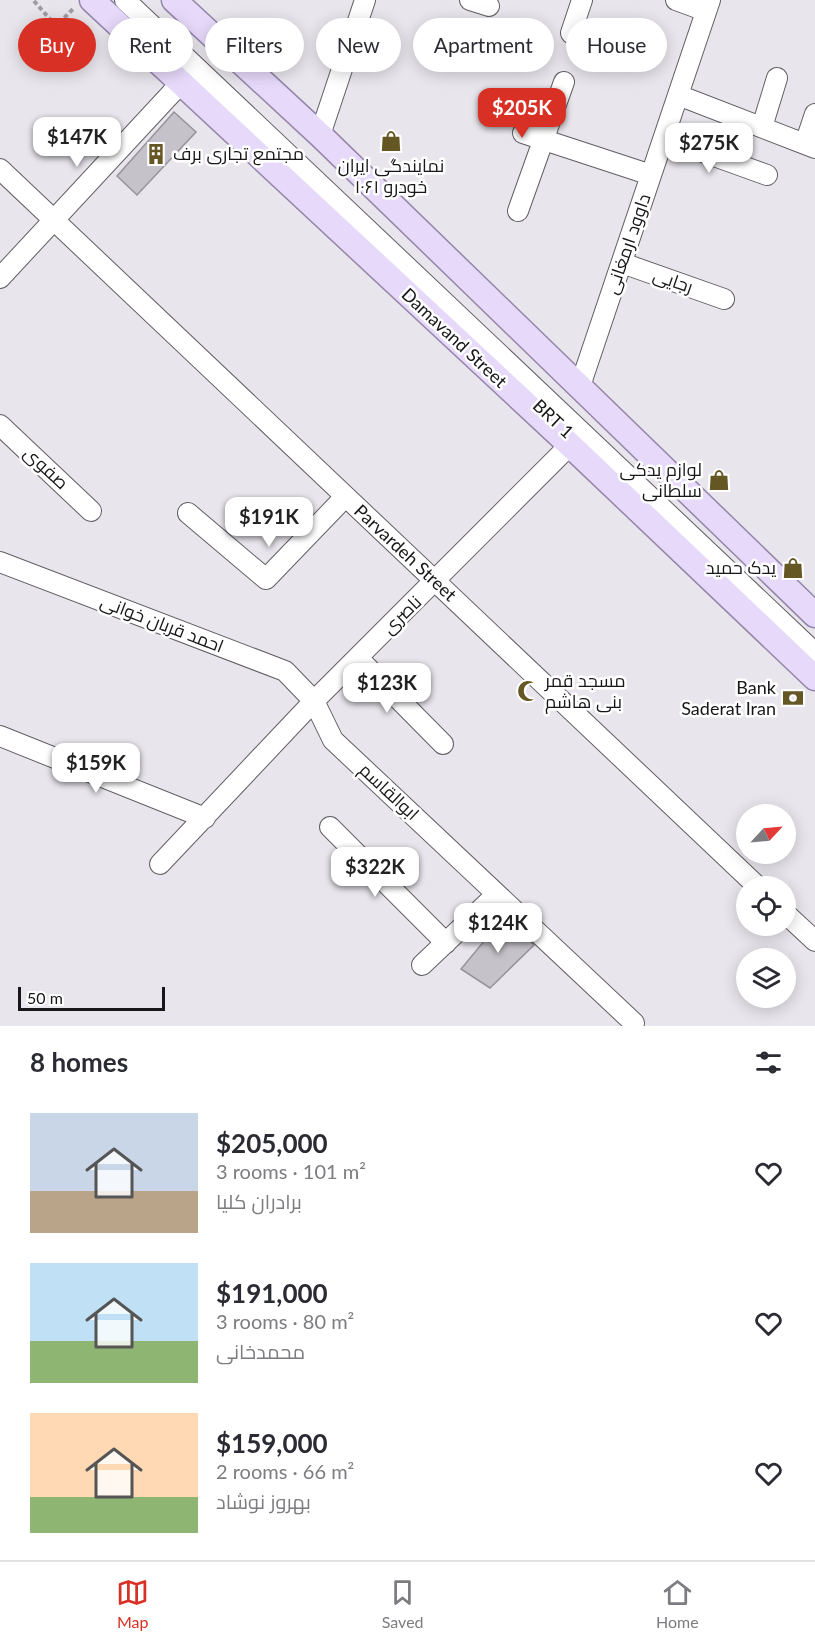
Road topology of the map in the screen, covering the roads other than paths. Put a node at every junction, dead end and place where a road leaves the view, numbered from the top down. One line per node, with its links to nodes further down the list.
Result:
1 (92, 0): 12 (main road, Damavand Street)
2 (106, 0): 40 (street, BRT 1)
3 (125, 0): 38 (street, BRT 1)
4 (174, 0): 17 (main road)
5 (365, 0): 17 (street)
6 (582, 0): 9 (street)
7 (676, 0): 8 (street)
8 (708, 6): 13 (street, داوود ارمغانی)
9 (576, 18)
10 (777, 78): 15 (street)
11 (564, 82): 19 (street)
12 (181, 84): 25 (street); 31 (main road, Damavand Street)
13 (678, 95): 15 (street); 18 (street, داوود ارمغانی)
14 (815, 114): 20 (street)
15 (762, 128): 20 (street)
16 (523, 133): 19 (street)
17 (320, 135): 29 (main road)
18 (664, 138): 22 (street, داوود ارمغانی); 23 (street)
19 (542, 139): 22 (street); 24 (street)
20 (810, 146)
21 (0, 169): 25 (street, Parvardeh Street)
22 (651, 175): 26 (street, داوود ارمغانی)
23 (766, 175)
24 (518, 211)
25 (54, 220): 27 (street); 32 (street, Parvardeh Street)
26 (622, 263): 28 (street, رجایی); 29 (street, داوود ارمغانی)
27 (0, 278)
28 (724, 299)
29 (580, 386): 37 (main road)
30 (0, 425): 33 (street, صفوی)
31 (570, 445): 36 (street, ناصری); 41 (main road, Damavand Street)
32 (345, 497): 34 (street); 36 (street, Parvardeh Street)
33 (91, 510)
34 (188, 513)
35 (0, 562): 42 (street, احمد قربان خوانی)
36 (435, 582): 39 (street, ناصری); 48 (street, Parvardeh Street)
37 (815, 615)
38 (815, 653)
39 (358, 658): 42 (street, ناصری); 44 (street)
40 (815, 665)
41 (815, 678)
42 (314, 701): 45 (street, ناصری); 49 (street, ابوالقاسم)
43 (0, 736): 45 (street)
44 (443, 744)
45 (205, 818): 47 (street, ناصری)
46 (330, 827): 52 (street)
47 (160, 864)
48 (746, 876)
49 (497, 894): 52 (street); 54 (street, ابوالقاسم)
50 (796, 924): 51 (street)
51 (815, 942)
52 (446, 943): 53 (street)
53 (422, 965)
54 (634, 1023)

